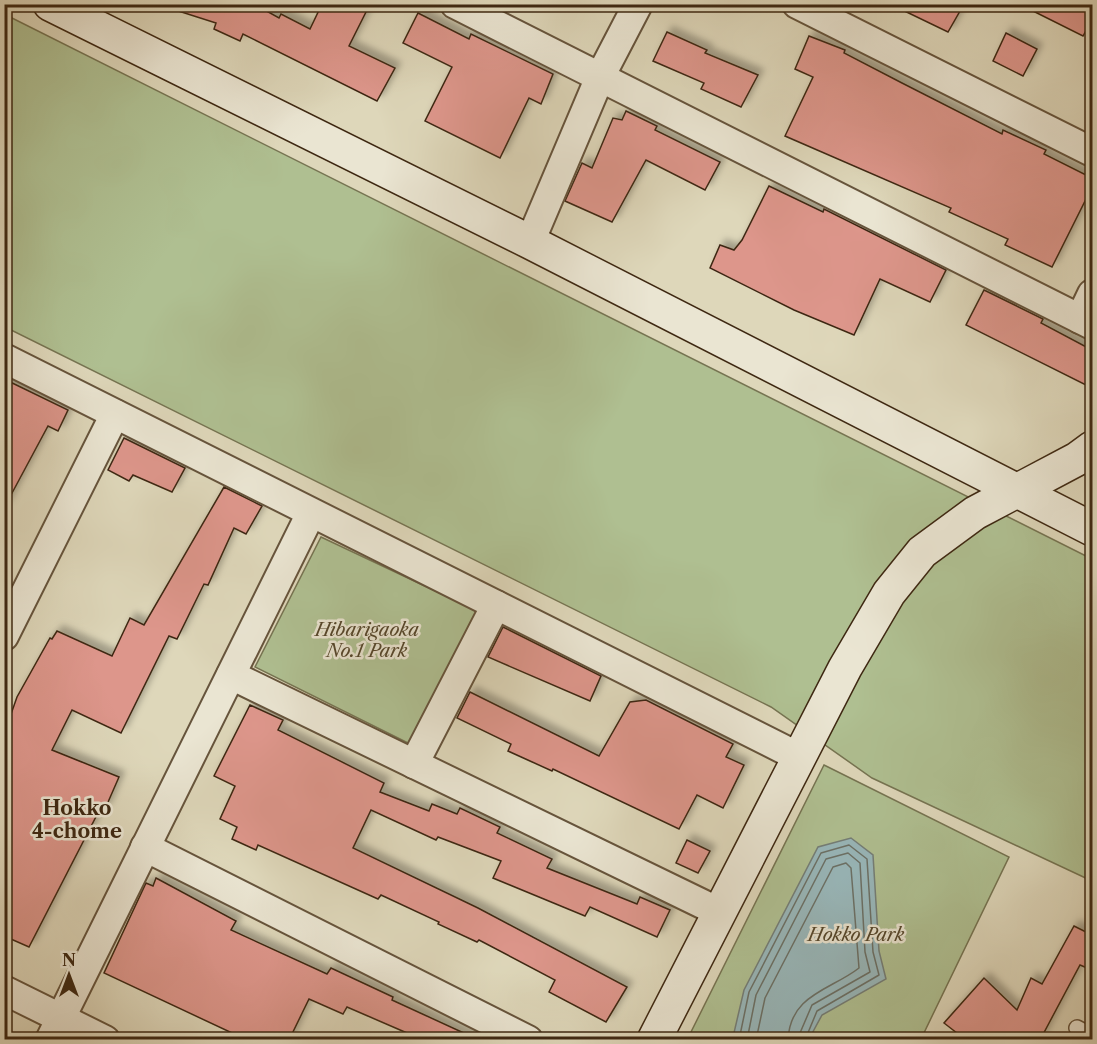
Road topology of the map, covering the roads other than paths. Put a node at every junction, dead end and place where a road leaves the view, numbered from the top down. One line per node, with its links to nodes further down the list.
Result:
1 (50, 4): 7 (street)
2 (455, 4): 5 (street)
3 (638, 4): 5 (street)
4 (797, 4): 6 (street)
5 (600, 77): 7 (street); 9 (street)
6 (1092, 152)
7 (530, 242): 13 (street)
8 (1092, 294): 9 (street)
9 (1086, 322)
10 (4, 358): 11 (street)
11 (115, 414): 14 (street); 17 (street)
12 (1092, 448): 13 (street)
13 (1019, 491): 15 (street); 19 (street)
14 (311, 513): 16 (street); 18 (street)
15 (1092, 529)
16 (496, 605): 19 (street); 20 (street)
17 (4, 636)
18 (231, 675): 20 (street); 21 (street)
19 (799, 757): 22 (street)
20 (414, 764): 22 (street)
21 (145, 847): 24 (street); 28 (street)
22 (719, 912): 29 (street)
23 (4, 990): 24 (street)
24 (55, 1028): 27 (street)
25 (1077, 1028): 26 (lane)
26 (1092, 1036)
27 (105, 1040)
28 (528, 1040)
29 (654, 1040)

